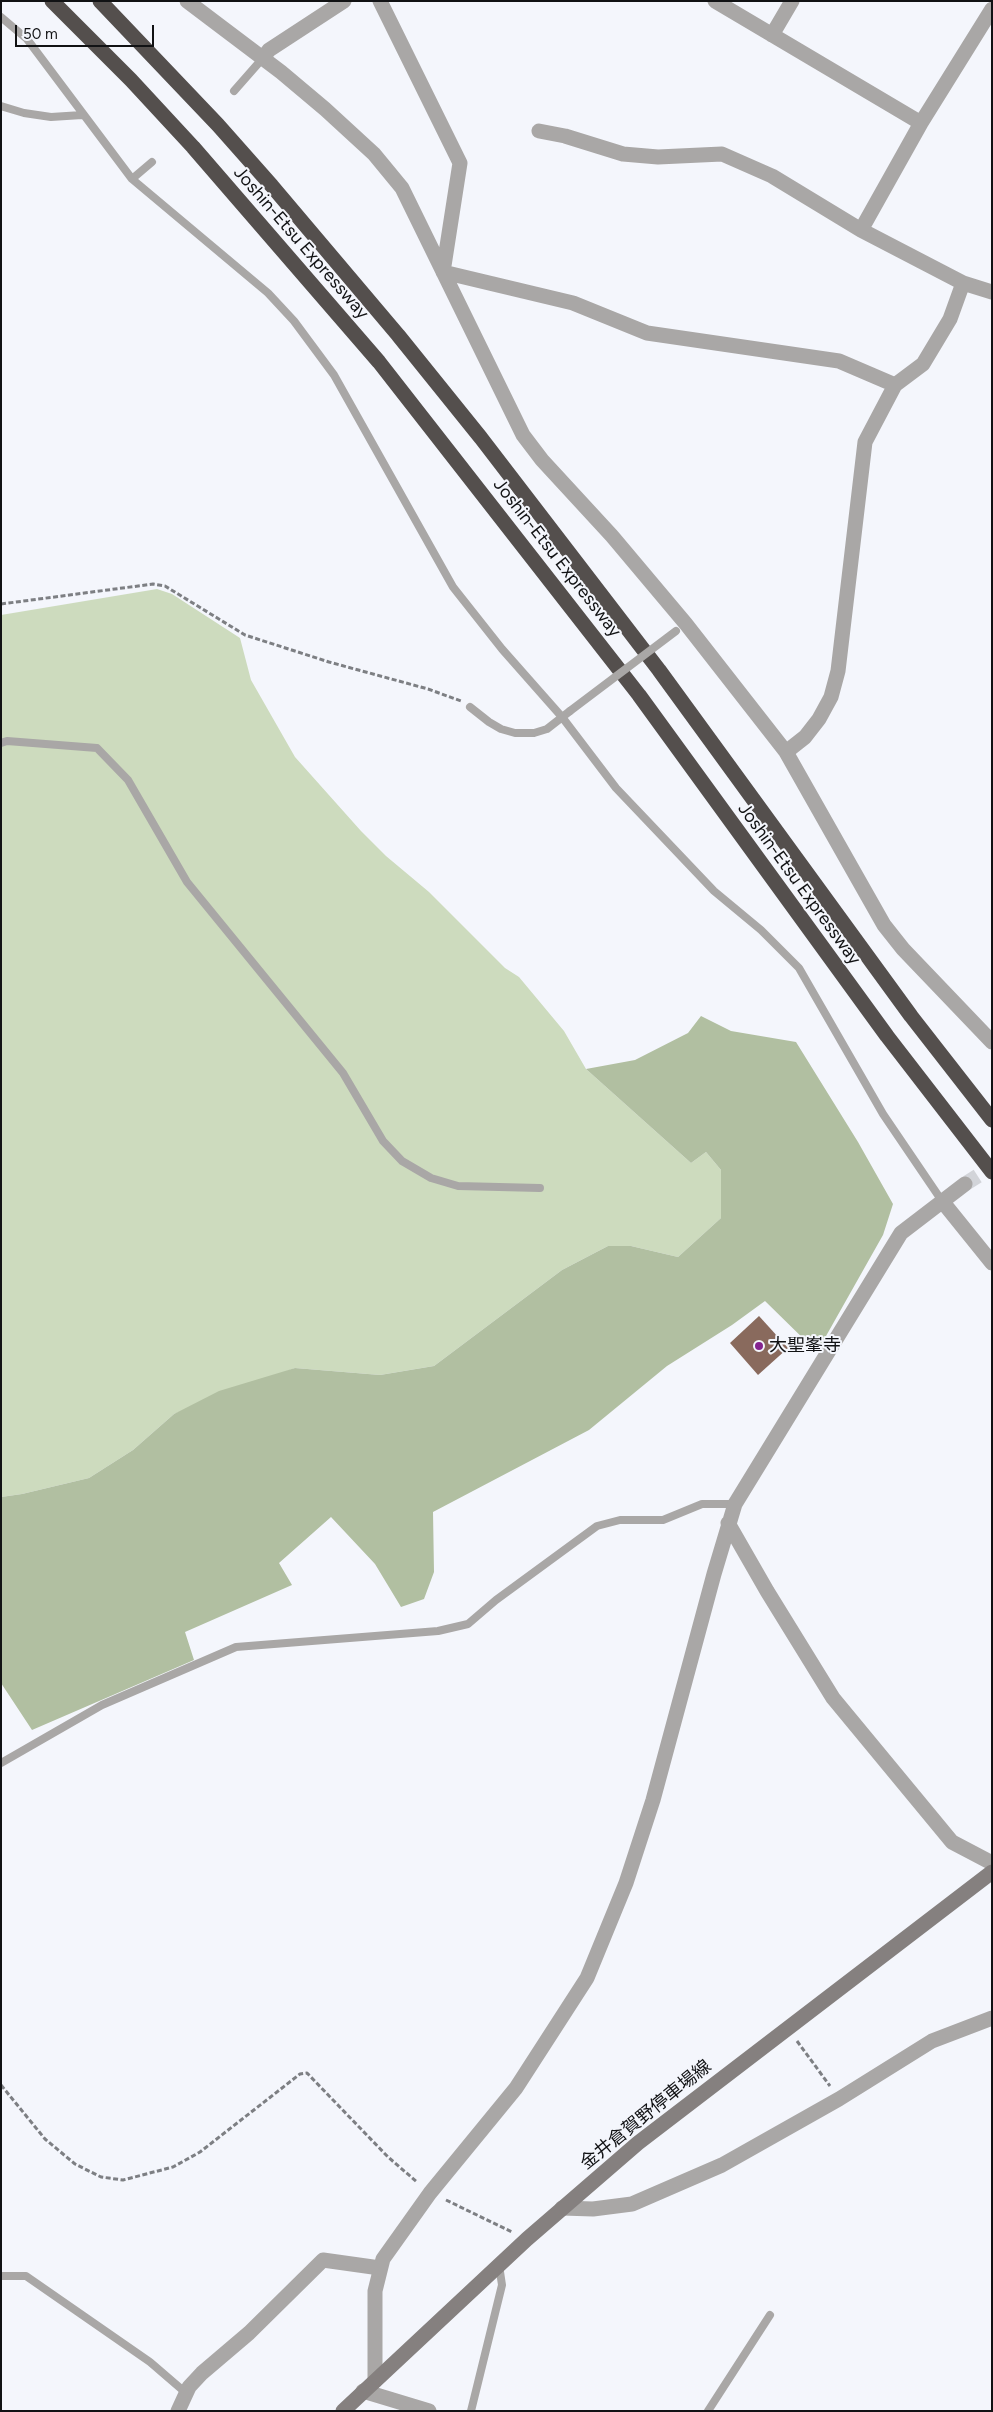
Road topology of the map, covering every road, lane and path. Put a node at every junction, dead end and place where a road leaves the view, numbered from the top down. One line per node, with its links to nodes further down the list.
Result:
1 (52, 1): 32 (highway, Joshin-Etsu Expressway)
2 (100, 1): 31 (highway, Joshin-Etsu Expressway)
3 (187, 1): 11 (street)
4 (344, 1): 11 (street)
5 (380, 1): 20 (street)
6 (715, 1): 10 (street)
7 (792, 1): 10 (street)
8 (992, 9): 15 (street)
9 (1, 17): 14 (lane)
10 (772, 35): 15 (street)
11 (263, 58): 12 (lane); 20 (street)
12 (234, 90)
13 (1, 106): 14 (lane)
14 (82, 115): 18 (lane)
15 (921, 123): 19 (street)
16 (539, 131): 19 (street)
17 (152, 162): 18 (lane)
18 (132, 178): 27 (lane)
19 (861, 230): 21 (street)
20 (443, 272): 23 (street); 25 (street)
21 (963, 283): 22 (street); 23 (street)
22 (992, 292)
23 (895, 385): 29 (street)
24 (1, 604): 26 (path)
25 (681, 628): 27 (lane, bridge); 29 (street)
26 (470, 707): 27 (lane)
27 (562, 717): 35 (lane)
28 (1, 743): 34 (lane)
29 (786, 752): 30 (street)
30 (992, 1042)
31 (992, 1120)
32 (992, 1172)
33 (965, 1184): 35 (street)
34 (540, 1188)
35 (942, 1201): 36 (street); 37 (street)
36 (992, 1263)
37 (735, 1504): 38 (street); 39 (lane)
38 (728, 1523): 40 (street); 46 (street)
39 (1, 1763)
40 (992, 1863)
41 (992, 1872): 43 (main road, 金井倉賀野停車場線)
42 (992, 2018): 45 (street)
43 (788, 2028): 45 (path); 47 (main road, 金井倉賀野停車場線)
44 (1, 2085): 46 (path)
45 (839, 2099): 47 (street)
46 (430, 2193): 48 (path); 50 (street)
47 (562, 2208): 48 (main road, 金井倉賀野停車場線)
48 (527, 2239): 49 (main road, 金井倉賀野停車場線)
49 (499, 2265): 53 (main road, 金井倉賀野停車場線); 59 (lane)
50 (380, 2268): 53 (street); 55 (street)
51 (1, 2276): 55 (lane)
52 (770, 2315): 60 (lane)
53 (375, 2381): 54 (main road, 金井倉賀野停車場線)
54 (363, 2392): 57 (main road, 金井倉賀野停車場線); 58 (street)
55 (186, 2394): 56 (street)
56 (178, 2411)
57 (343, 2411)
58 (429, 2411)
59 (471, 2411)
60 (708, 2411)

